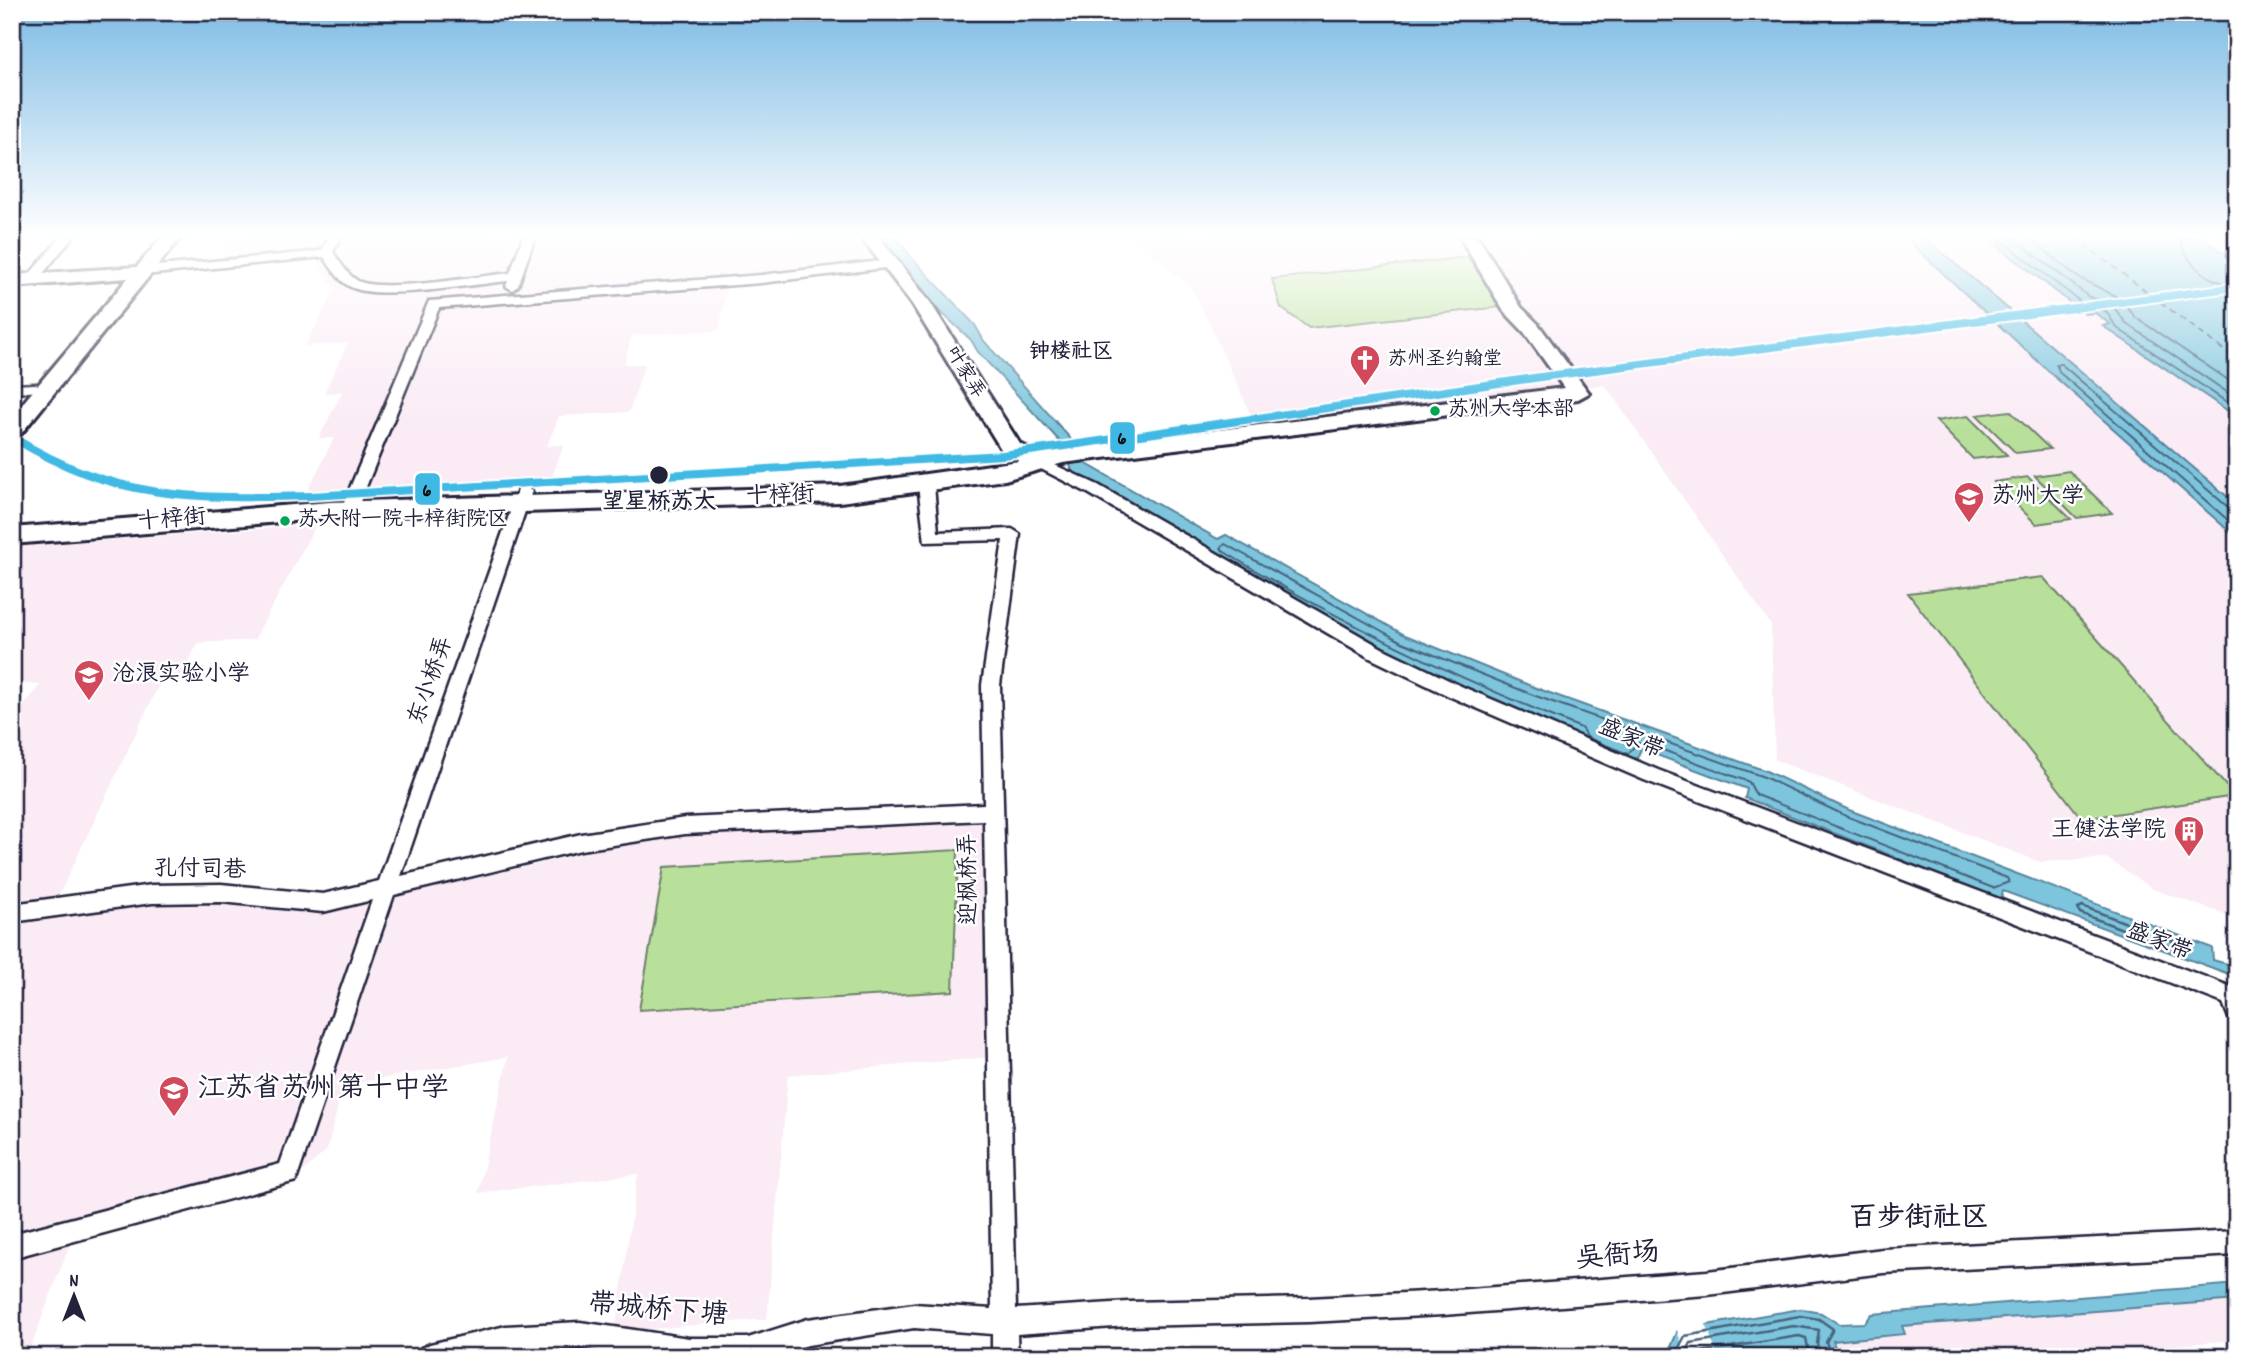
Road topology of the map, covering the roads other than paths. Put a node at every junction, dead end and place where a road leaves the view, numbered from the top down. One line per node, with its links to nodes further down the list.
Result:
1 (113, 301): 6 (street)
2 (116, 301): 9 (street)
3 (491, 301): 13 (street)
4 (919, 301): 10 (street, 叶家弄)
5 (1508, 301): 10 (street, 十梓街)
6 (36, 388): 7 (street); 8 (street)
7 (12, 389)
8 (12, 415)
9 (12, 430)
10 (1052, 460): 11 (street, 十梓街); 12 (street, 十梓街); 19 (street, 盛家带)
11 (926, 485): 12 (street, 十梓街); 16 (street, 迎枫桥弄)
12 (522, 497): 13 (street, 十梓街); 17 (street, 东小桥弄)
13 (351, 503): 14 (street, 十梓街); 15 (street, 十梓街)
14 (12, 526)
15 (12, 536)
16 (993, 812): 17 (street, 孔付司巷); 22 (street, 迎枫桥弄)
17 (386, 888): 18 (street, 孔付司巷); 21 (street, 东小桥弄)
18 (12, 913)
19 (2234, 1004)
20 (2237, 1243): 22 (street, 吴衙场)
21 (12, 1246)
22 (1003, 1322): 23 (street, 带城桥下塘); 24 (street, 迎枫桥弄)
23 (430, 1357)
24 (1004, 1357)

